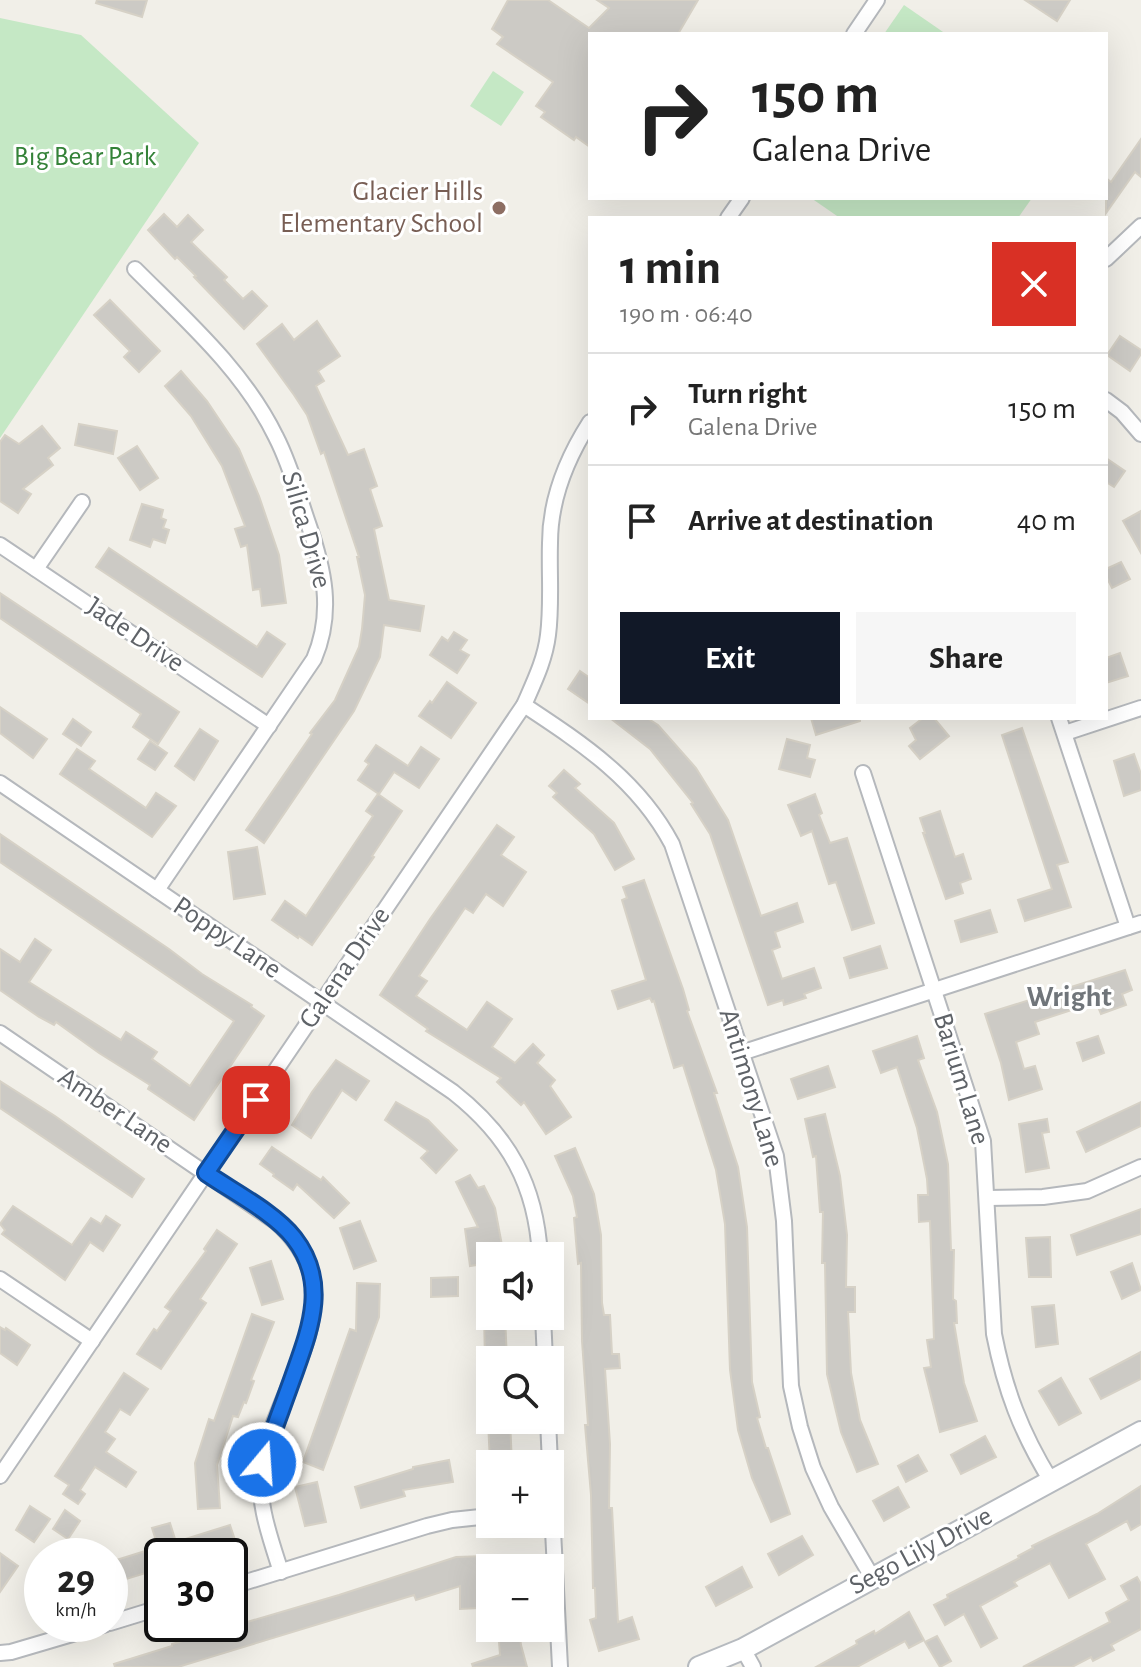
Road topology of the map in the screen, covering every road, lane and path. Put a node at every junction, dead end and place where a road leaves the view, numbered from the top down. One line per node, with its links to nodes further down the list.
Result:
1 (877, 0): 2 (street)
2 (855, 32)
3 (1141, 226): 4 (street)
4 (1108, 257)
5 (135, 269): 17 (street, Silica Drive)
6 (1108, 402): 8 (street)
7 (588, 425): 12 (street, Galena Drive)
8 (1141, 434)
9 (82, 502): 11 (street)
10 (0, 545): 11 (street, Jade Drive)
11 (36, 569): 17 (street, Jade Drive)
12 (524, 705): 24 (street, Galena Drive); 26 (street, Antimony Lane)
13 (1141, 708): 14 (street)
14 (1108, 719)
15 (1060, 720): 18 (street)
16 (1105, 720): 18 (street)
17 (269, 726): 21 (street, Silica Drive)
18 (1065, 733): 22 (street)
19 (863, 773): 23 (street, Barium Lane)
20 (0, 783): 21 (street, Poppy Lane)
21 (157, 890): 24 (street, Poppy Lane)
22 (1134, 925): 23 (street)
23 (934, 990): 26 (street); 29 (street, Barium Lane)
24 (322, 1002): 28 (street, Galena Drive); 30 (street, Poppy Lane)
25 (0, 1033): 28 (street, Amber Lane)
26 (741, 1053): 39 (street, Antimony Lane)
27 (1141, 1167): 29 (street)
28 (206, 1173): 32 (street, Galena Drive); 38 (street, Amber Lane)
29 (988, 1198): 35 (street, Barium Lane)
30 (538, 1242)
31 (0, 1279): 32 (street)
32 (92, 1341): 34 (street, Galena Drive)
33 (1141, 1432): 35 (main road, Sego Lily Drive)
34 (0, 1476)
35 (1051, 1481): 39 (main road, Sego Lily Drive)
36 (476, 1517): 38 (street)
37 (552, 1538): 44 (street)
38 (281, 1572): 40 (street)
39 (872, 1577): 42 (main road, Sego Lily Drive)
40 (248, 1582)
41 (44, 1642): 43 (street)
42 (743, 1649): 45 (main road, Sego Lily Drive); 46 (street)
43 (0, 1653)
44 (560, 1667)
45 (699, 1667)
46 (753, 1667)

